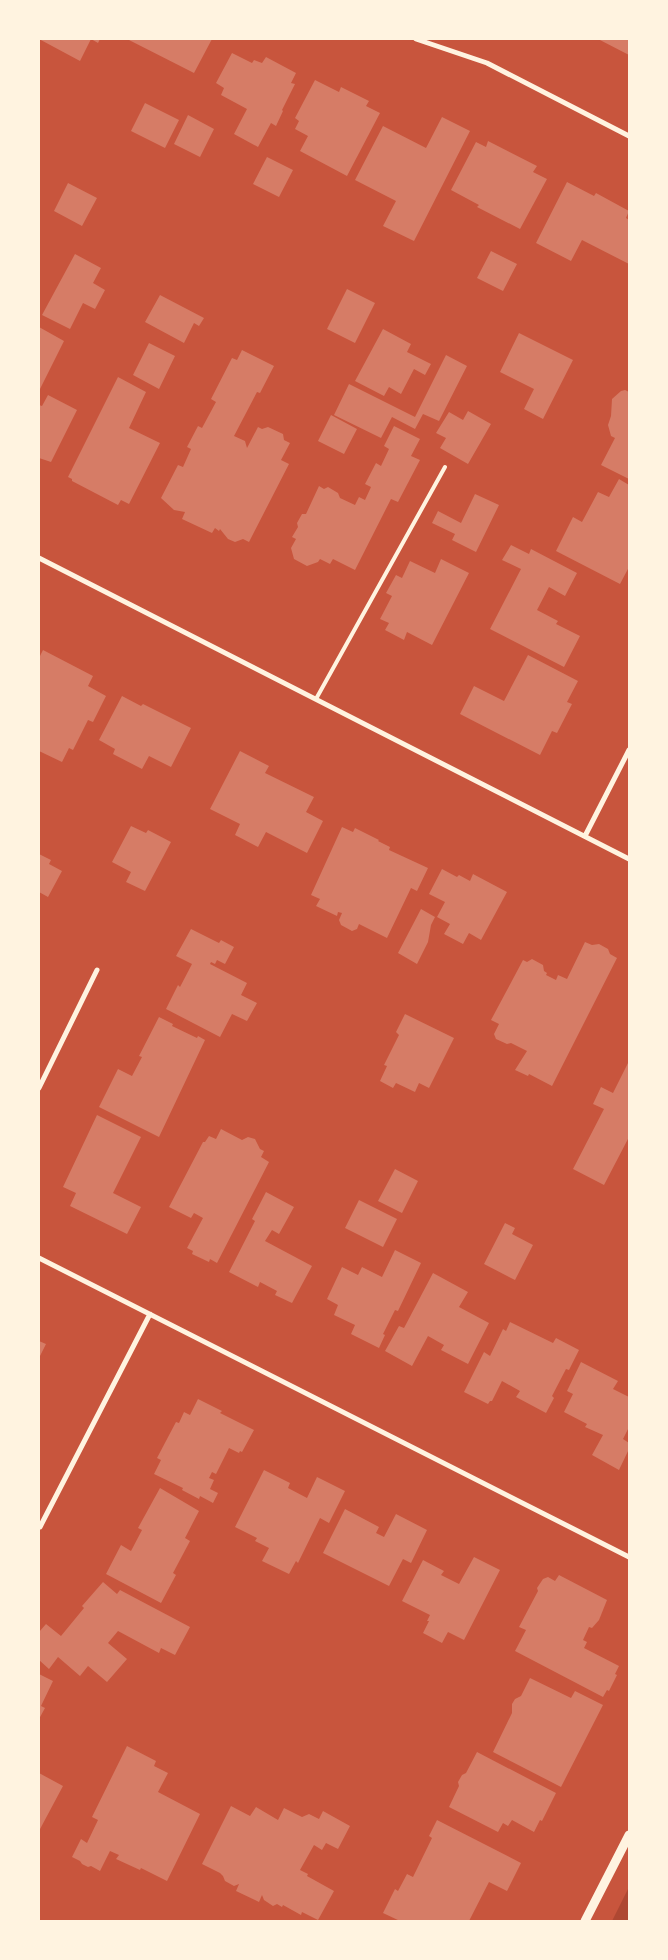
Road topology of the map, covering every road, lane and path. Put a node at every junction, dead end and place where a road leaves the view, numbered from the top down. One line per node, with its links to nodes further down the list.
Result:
1 (416, 39): 2 (street)
2 (629, 136)
3 (445, 467): 5 (lane)
4 (39, 558): 5 (street)
5 (316, 699): 7 (street)
6 (629, 750): 7 (street)
7 (585, 836): 8 (street)
8 (629, 859)
9 (97, 970): 10 (street)
10 (39, 1088)
11 (39, 1258): 12 (street)
12 (150, 1314): 13 (street); 14 (street)
13 (40, 1527)
14 (629, 1557)
15 (629, 1835): 16 (street)
16 (585, 1921)

